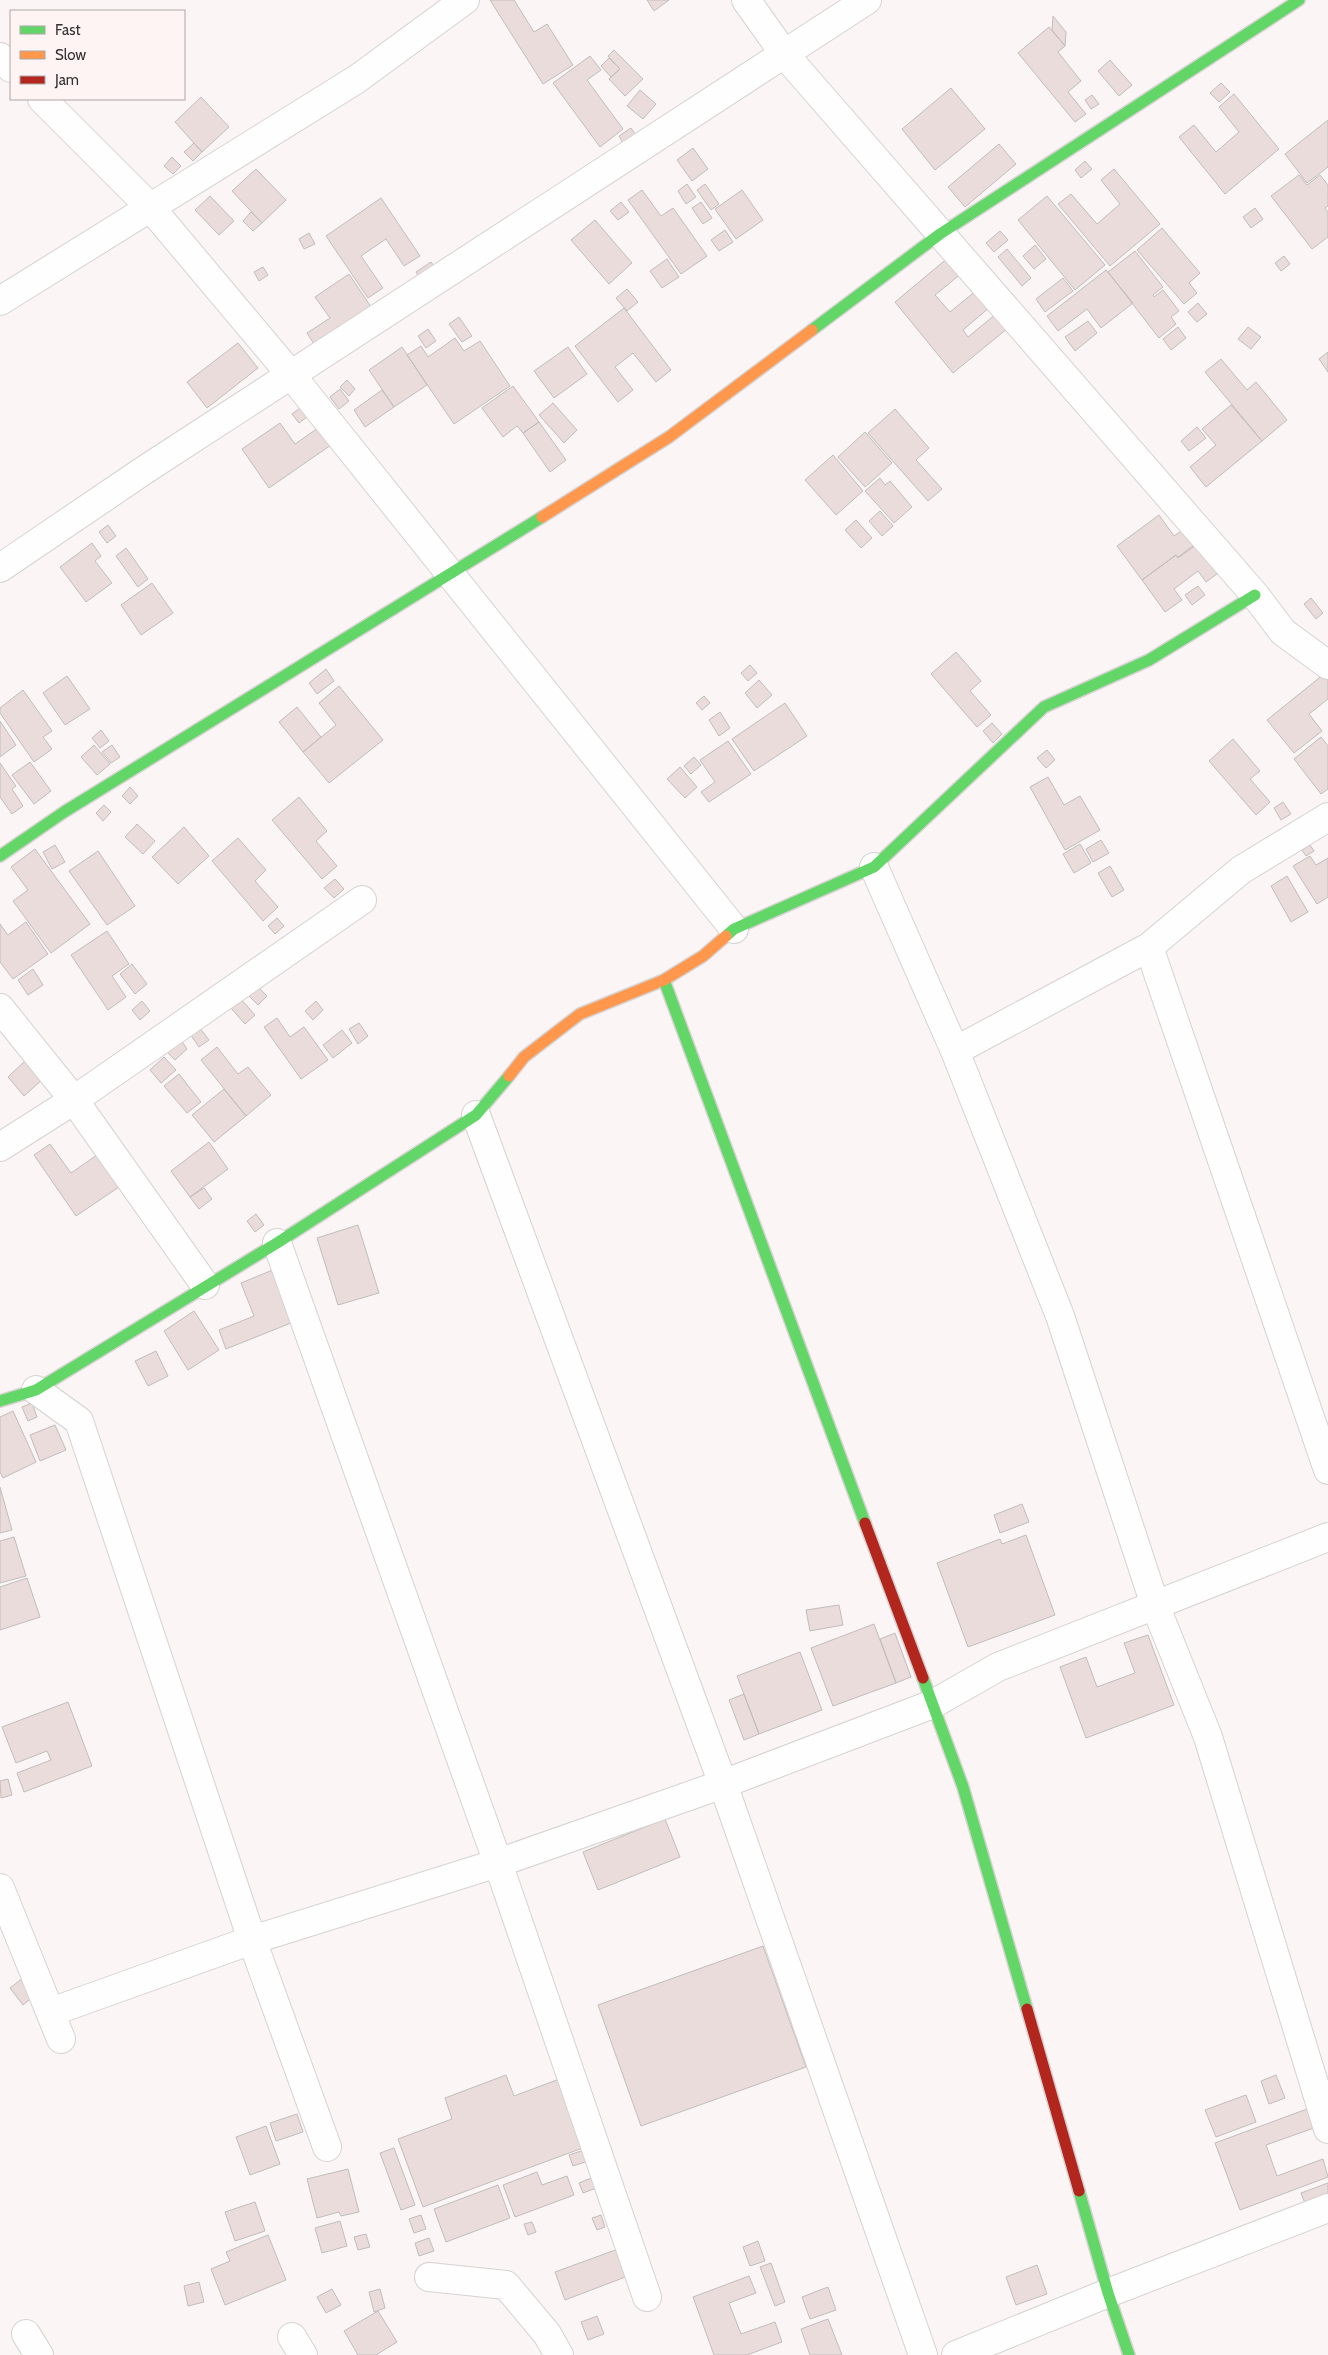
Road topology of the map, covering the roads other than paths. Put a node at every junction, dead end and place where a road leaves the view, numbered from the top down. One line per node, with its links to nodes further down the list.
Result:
1 (465, 0): 9 (street)
2 (746, 0): 5 (street)
3 (867, 0): 5 (street)
4 (1299, 0): 10 (street)
5 (785, 56): 10 (street); 12 (street)
6 (0, 57): 7 (street)
7 (10, 67)
8 (43, 100): 9 (street)
9 (150, 207): 11 (street); 12 (street)
10 (940, 234): 14 (street); 15 (street)
11 (0, 301)
12 (292, 376): 13 (street); 14 (street)
13 (0, 568)
14 (451, 574): 18 (street); 21 (street)
15 (1255, 595): 16 (street); 19 (street)
16 (1328, 665)
17 (1328, 817): 22 (street)
18 (0, 856)
19 (874, 867): 21 (street); 25 (street)
20 (362, 900): 26 (street)
21 (734, 929): 23 (street)
22 (1149, 947): 25 (street); 33 (street)
23 (664, 980): 27 (street); 36 (street)
24 (0, 1008): 26 (street)
25 (955, 1051): 35 (street)
26 (74, 1100): 28 (street); 30 (street)
27 (476, 1115): 29 (street); 37 (street)
28 (0, 1147)
29 (277, 1243): 30 (street); 38 (street)
30 (205, 1285): 31 (street)
31 (36, 1390): 32 (street); 40 (street)
32 (0, 1401)
33 (1328, 1470)
34 (1328, 1537): 35 (street)
35 (1155, 1605): 36 (street); 43 (street)
36 (933, 1704): 37 (street); 47 (street)
37 (723, 1784): 38 (street); 50 (street)
38 (498, 1863): 40 (street); 48 (street)
39 (0, 1888): 41 (street)
40 (252, 1940): 41 (street); 44 (street)
41 (51, 2012): 42 (street)
42 (61, 2038)
43 (1328, 2129)
44 (328, 2147)
45 (1328, 2208): 47 (street)
46 (429, 2277): 49 (street)
47 (1108, 2293): 51 (street); 52 (street)
48 (647, 2297)
49 (559, 2355)
50 (923, 2355)
51 (956, 2355)
52 (1129, 2355)

